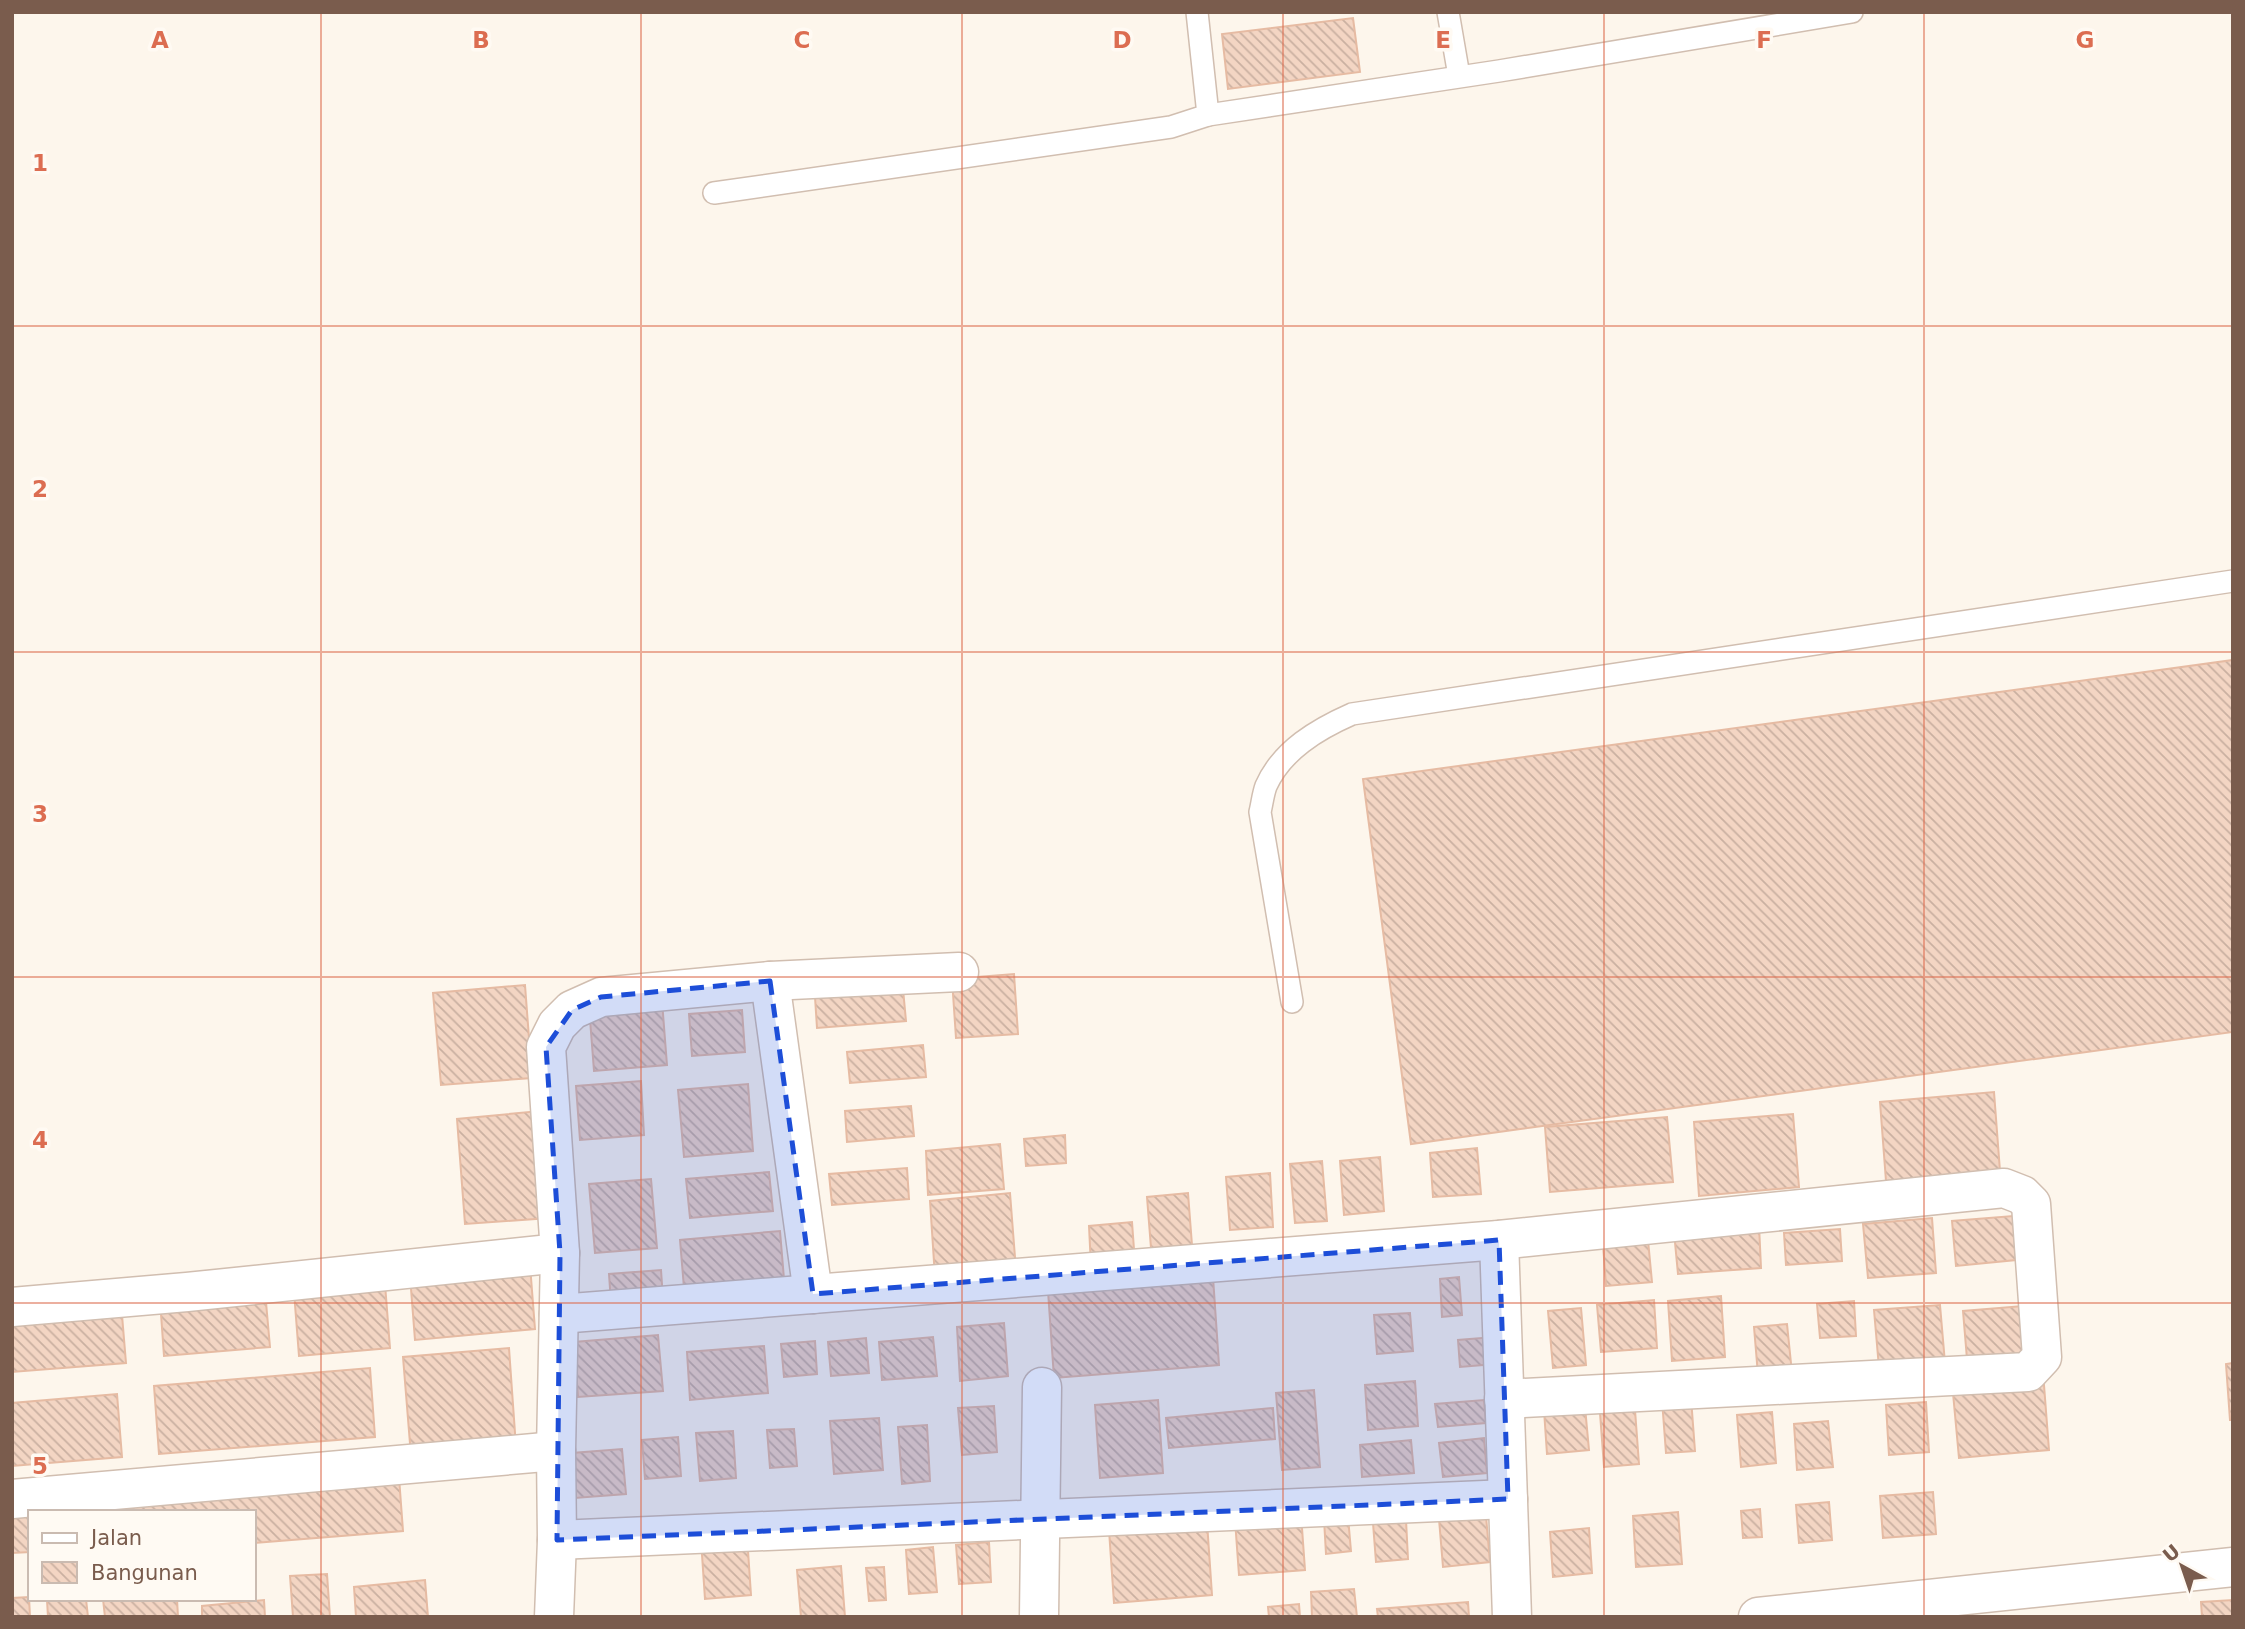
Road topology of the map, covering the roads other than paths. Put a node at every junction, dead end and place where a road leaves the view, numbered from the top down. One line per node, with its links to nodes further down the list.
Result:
1 (1197, 12): 5 (lane)
2 (1448, 12): 4 (lane)
3 (1852, 12): 4 (lane)
4 (1460, 76): 5 (lane)
5 (1208, 115): 6 (lane)
6 (713, 193)
7 (2233, 581): 10 (lane)
8 (960, 972): 9 (street)
9 (770, 981): 12 (street); 13 (street)
10 (1292, 1002)
11 (1499, 1240): 13 (street); 17 (street); 17 (street)
12 (560, 1254): 14 (street); 15 (street)
13 (813, 1294): 15 (street)
14 (12, 1307)
15 (559, 1314): 18 (street)
16 (1042, 1387): 21 (street)
17 (1504, 1399): 20 (street)
18 (556, 1451): 19 (street); 22 (street)
19 (12, 1499)
20 (1508, 1499): 21 (street); 26 (street)
21 (1041, 1519): 22 (street); 25 (street)
22 (557, 1540): 24 (street)
23 (2233, 1567): 27 (street)
24 (554, 1617)
25 (1039, 1617)
26 (1512, 1617)
27 (1758, 1617)

